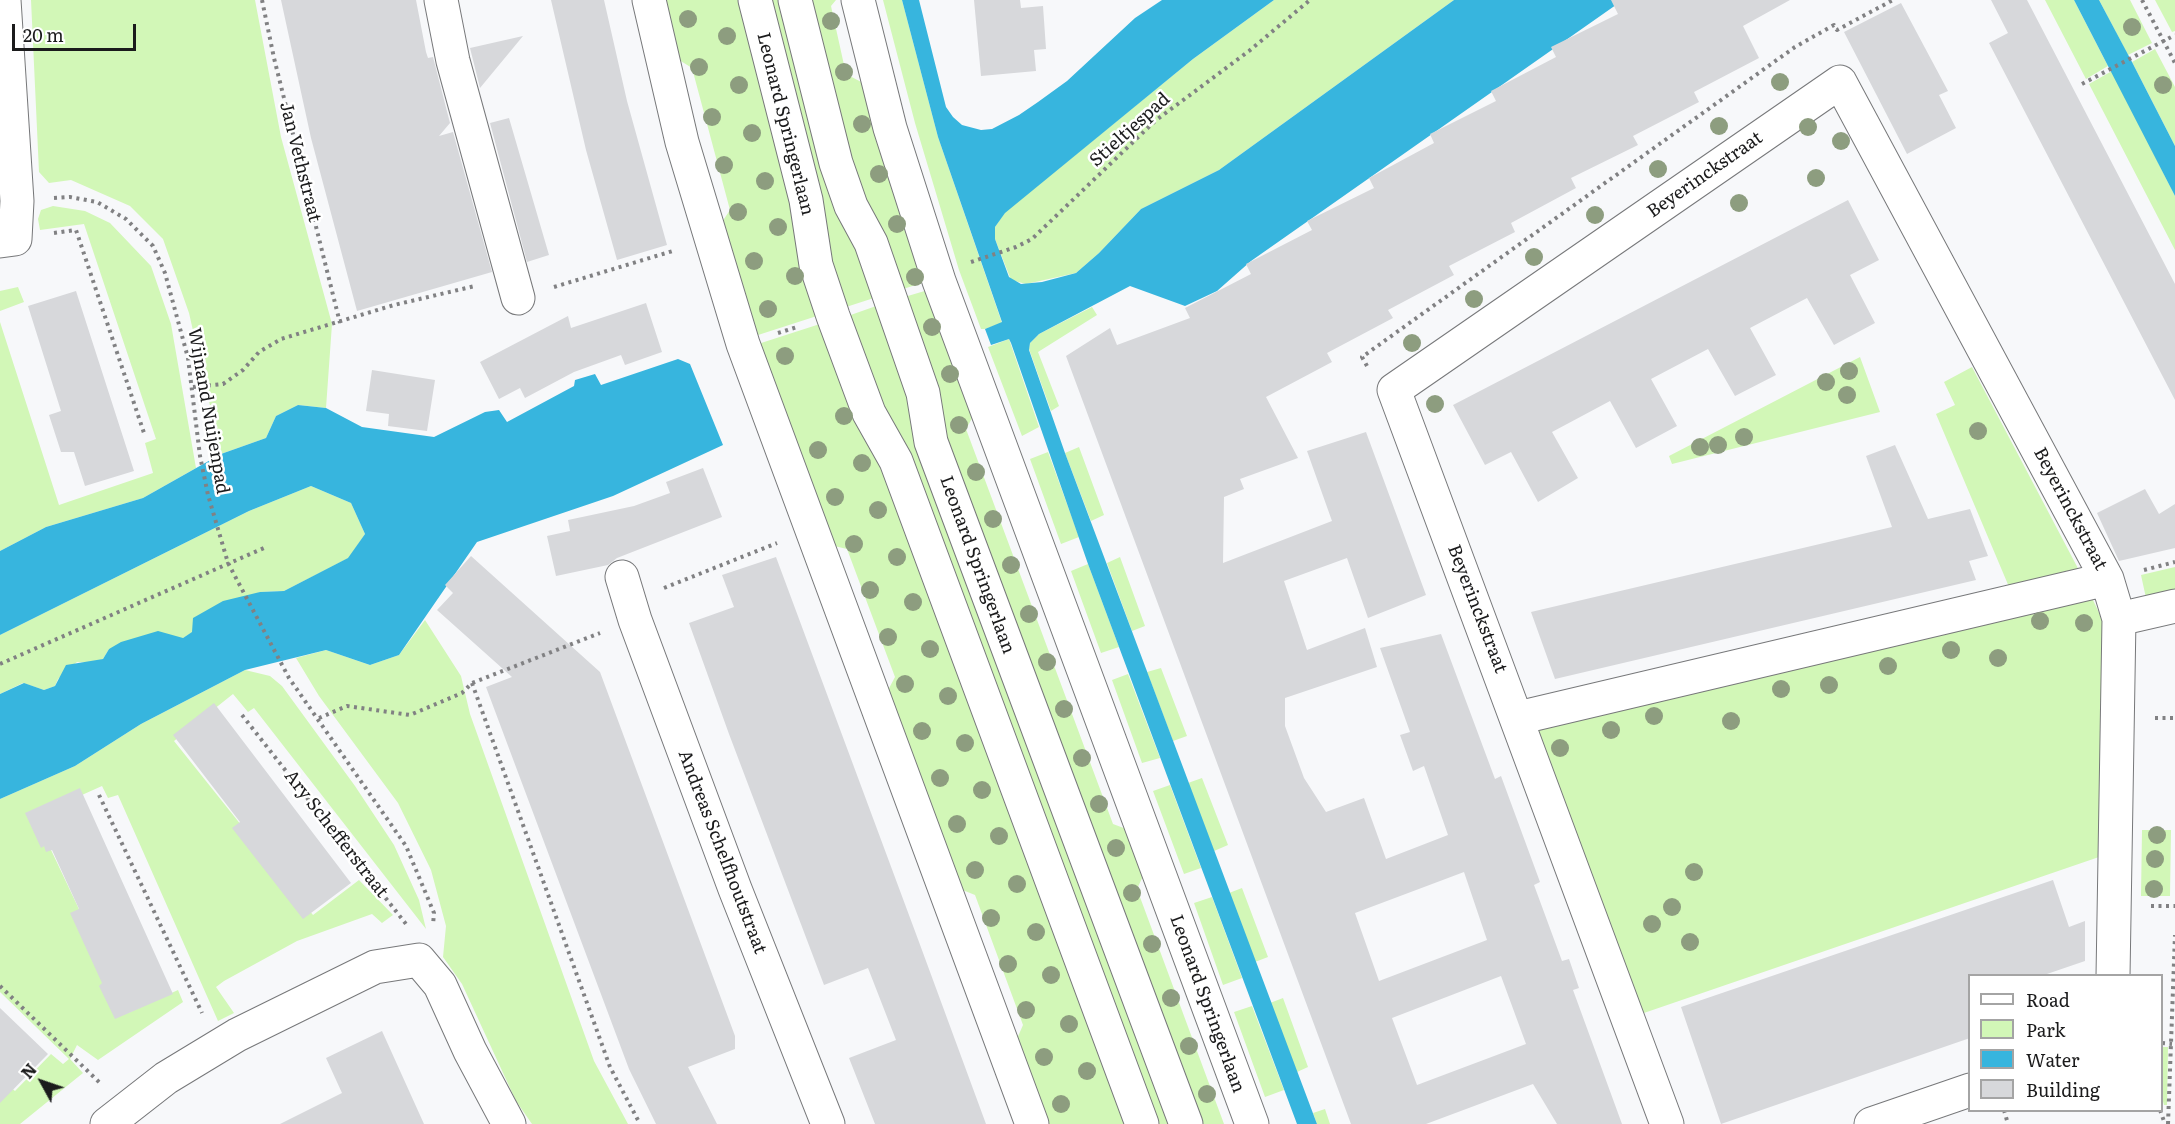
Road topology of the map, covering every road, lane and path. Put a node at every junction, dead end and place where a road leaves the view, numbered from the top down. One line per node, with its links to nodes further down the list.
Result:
1 (4, 0): 15 (street)
2 (262, 0): 20 (path, Jan Vethstraat)
3 (441, 0): 19 (street)
4 (649, 0): 17 (street)
5 (755, 0): 50 (street, Leonard Springerlaan)
6 (795, 0): 51 (street, Leonard Springerlaan)
7 (858, 0): 52 (street, Leonard Springerlaan)
8 (1310, 0): 18 (path, Stieltjespad)
9 (1893, 0): 22 (path)
10 (2142, 0): 12 (path)
11 (2175, 35): 12 (path)
12 (2163, 41): 13 (path); 14 (path)
13 (2175, 63)
14 (2082, 84)
15 (17, 201): 16 (street); 21 (path, Wijnand Nuijenpad)
16 (8, 240): 23 (path)
17 (710, 240): 19 (path); 24 (street)
18 (962, 264)
19 (518, 298): 20 (path)
20 (340, 323): 21 (path)
21 (193, 387): 26 (path, Wijnand Nuijenpad)
22 (1394, 390): 27 (street, Beyerinckstraat); 35 (street, Beyerinckstraat)
23 (145, 436)
24 (811, 530): 28 (path); 49 (street)
25 (264, 548): 26 (path)
26 (228, 562): 31 (path); 34 (path, Wijnand Nuijenpad)
27 (2108, 579): 30 (street, Beyerinckstraat); 35 (street, Beyerinckstraat)
28 (629, 600): 32 (path); 48 (street, Andreas Schelfhoutstraat)
29 (2175, 606): 30 (street)
30 (2120, 619): 39 (street, Beyerinckstraat)
31 (0, 664)
32 (472, 683): 34 (path); 47 (path)
33 (242, 715): 38 (path, Ary Schefferstraat)
34 (319, 718): 38 (path, Wijnand Nuijenpad)
35 (1518, 718): 53 (street, Beyerinckstraat)
36 (99, 795): 43 (path)
37 (2175, 936): 42 (path)
38 (412, 961): 43 (street); 46 (street)
39 (2113, 974)
40 (0, 986): 45 (path)
41 (2163, 1043): 42 (path)
42 (2172, 1044): 55 (path)
43 (218, 1046): 45 (street)
44 (1968, 1091): 54 (street)
45 (117, 1116)
46 (509, 1124)
47 (640, 1124)
48 (828, 1124)
49 (1032, 1124)
50 (1142, 1124)
51 (1186, 1124)
52 (1251, 1124)
53 (1667, 1124)
54 (1871, 1124)
55 (2166, 1124)

